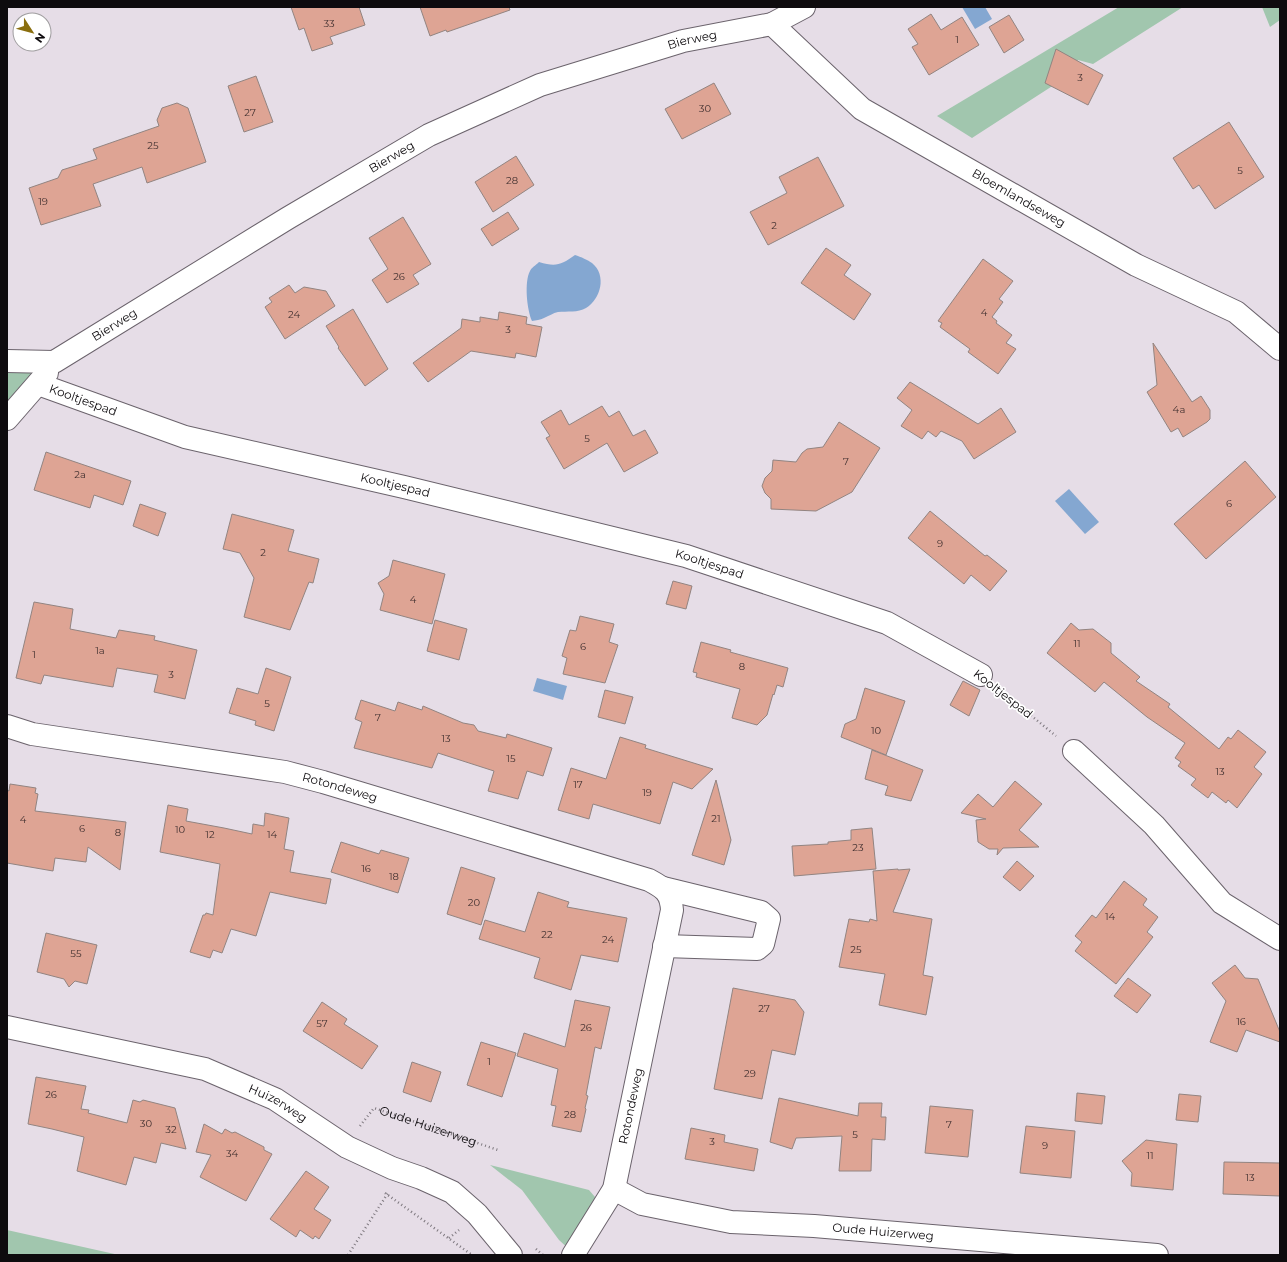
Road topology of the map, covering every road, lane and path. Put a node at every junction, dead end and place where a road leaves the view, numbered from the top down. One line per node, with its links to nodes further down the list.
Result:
1 (804, 7): 2 (street, Bierweg)
2 (772, 24): 3 (street, Bloemlandseweg); 5 (street, Bierweg)
3 (1280, 350)
4 (7, 361): 5 (street)
5 (54, 362): 6 (street)
6 (38, 384): 7 (street); 8 (street, Kooltjespad)
7 (7, 419)
8 (981, 675): 10 (path, Kooltjespad)
9 (7, 726): 11 (street, Rotondeweg)
10 (1074, 751): 12 (street)
11 (663, 888): 13 (street, Rotondeweg); 13 (street, Rotondeweg)
12 (1280, 939)
13 (664, 946): 17 (street, Rotondeweg)
14 (7, 1027): 15 (street, Huizerweg)
15 (347, 1147): 16 (path, Oude Huizerweg); 22 (street, Huizerweg)
16 (498, 1150)
17 (614, 1189): 23 (street, Rotondeweg); 24 (street, Oude Huizerweg)
18 (382, 1191): 19 (path)
19 (388, 1195): 20 (path); 21 (path)
20 (348, 1255)
21 (472, 1255)
22 (511, 1255)
23 (573, 1255)
24 (1157, 1255)

